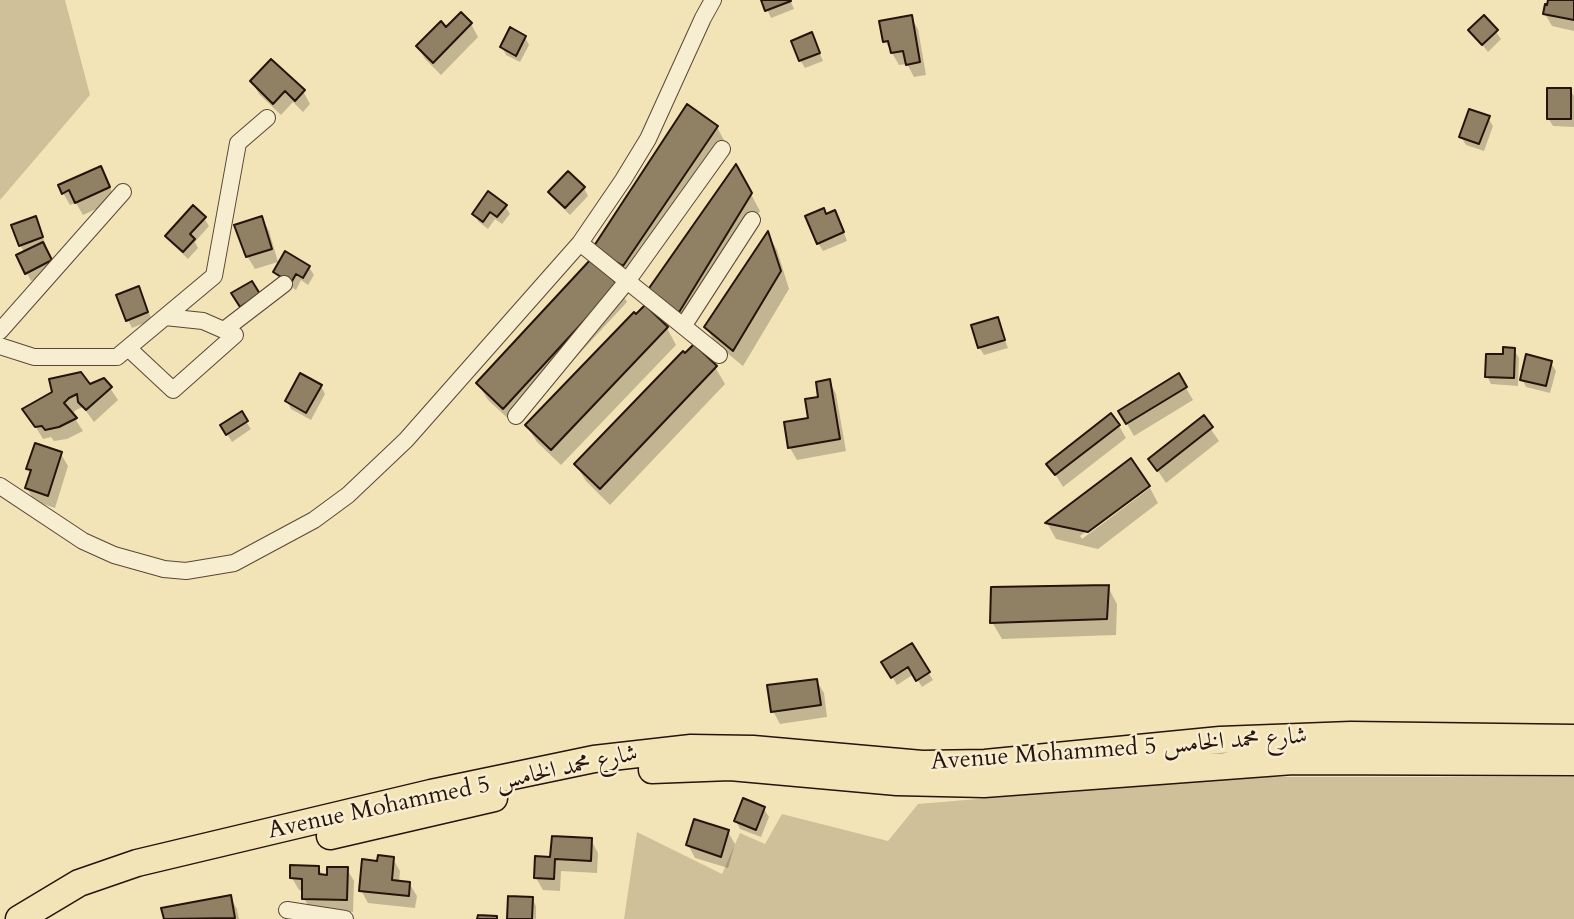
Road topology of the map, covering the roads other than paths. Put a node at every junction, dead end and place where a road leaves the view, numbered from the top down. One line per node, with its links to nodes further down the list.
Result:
1 (713, 0): 6 (street)
2 (267, 118): 9 (street)
3 (722, 149): 7 (street)
4 (123, 192): 12 (street)
5 (752, 220): 10 (street)
6 (580, 243): 7 (street); 17 (street)
7 (628, 280): 10 (street); 16 (street)
8 (284, 284): 11 (street)
9 (165, 317): 11 (street); 14 (street)
10 (684, 326): 15 (street)
11 (224, 330): 14 (street)
12 (0, 331)
13 (0, 346): 14 (street)
14 (128, 348)
15 (719, 355)
16 (516, 416)
17 (0, 486)
18 (1574, 738): 21 (main road, Avenue Mohammed 5 شارع محمد الخامس)
19 (1574, 762): 22 (main road, Avenue Mohammed 5 شارع محمد الخامس)
20 (287, 910): 23 (street)
21 (19, 919)
22 (48, 919)
23 (345, 919)

